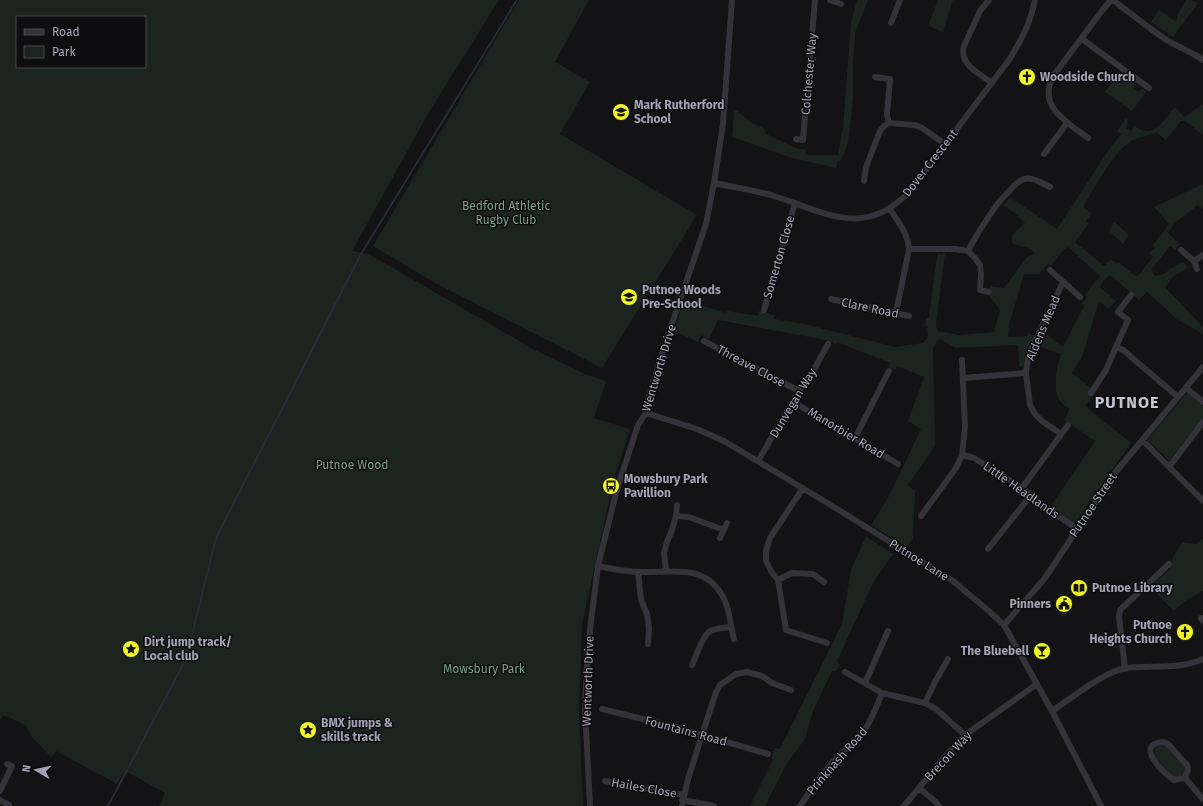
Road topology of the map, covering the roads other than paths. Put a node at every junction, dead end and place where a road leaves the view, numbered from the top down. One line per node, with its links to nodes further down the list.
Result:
1 (732, 0): 22 (street, Wentworth Drive)
2 (815, 0): 18 (street, Colchester Way)
3 (830, 0): 8 (street)
4 (900, 0): 9 (street)
5 (988, 0): 13 (street)
6 (1035, 0): 13 (street, Dover Crescent)
7 (1112, 0): 10 (street); 11 (street)
8 (840, 4)
9 (891, 23)
10 (1082, 40): 14 (street); 15 (street)
11 (1203, 60)
12 (875, 77): 16 (street)
13 (992, 83): 19 (street, Dover Crescent)
14 (1149, 88)
15 (1067, 122): 17 (street); 20 (street)
16 (889, 123): 19 (street); 21 (street)
17 (1088, 138)
18 (796, 140)
19 (945, 144): 27 (street, Dover Crescent)
20 (1044, 154)
21 (864, 180)
22 (714, 183): 26 (street, Dover Crescent); 57 (street, Wentworth Drive)
23 (1056, 183): 24 (street)
24 (1050, 187): 25 (street); 30 (street)
25 (1051, 194)
26 (795, 203): 27 (street, Dover Crescent); 40 (street, Somerton Close)
27 (890, 209): 28 (street)
28 (909, 249): 30 (street); 41 (street)
29 (1181, 250): 32 (street)
30 (968, 251): 36 (street)
31 (1203, 255): 32 (street)
32 (1194, 261): 33 (street)
33 (1196, 269)
34 (1050, 270): 35 (street, Aldens Mead)
35 (1063, 282): 38 (street, Aldens Mead); 49 (street, Aldens Mead)
36 (989, 292)
37 (1131, 295): 45 (street)
38 (1080, 297)
39 (831, 299): 41 (street, Clare Road)
40 (764, 310)
41 (896, 313): 42 (street, Clare Road)
42 (909, 316)
43 (704, 341): 52 (street, Threave Close)
44 (828, 344): 52 (street, Dunvegan Way)
45 (1116, 347): 53 (street); 54 (street)
46 (962, 360): 50 (street)
47 (1203, 367): 51 (street, Putnoe Street)
48 (889, 371): 61 (street)
49 (1026, 373): 50 (street); 60 (street, Aldens Mead)
50 (963, 378): 63 (street)
51 (1186, 388): 54 (street, Putnoe Street); 56 (street)
52 (799, 391): 55 (street, Dunvegan Way)
53 (1091, 393)
54 (1178, 397): 62 (street, Putnoe Street)
55 (793, 402): 61 (street, Manorbier Road); 64 (street, Dunvegan Way)
56 (1203, 402)
57 (646, 413): 64 (street, Putnoe Lane); 80 (street, Wentworth Drive)
58 (1203, 422): 66 (street)
59 (1068, 425): 60 (street)
60 (1061, 434): 68 (street)
61 (855, 438): 65 (street, Manorbier Road)
62 (1142, 440): 66 (street); 75 (street, Putnoe Street)
63 (962, 455): 68 (street, Little Headlands); 73 (street)
64 (758, 461): 67 (street, Putnoe Lane)
65 (898, 464)
66 (1169, 467): 70 (street)
67 (803, 488): 83 (street); 85 (street, Putnoe Lane)
68 (1022, 488): 69 (street, Little Headlands)
69 (1030, 495): 75 (street, Little Headlands); 78 (street)
70 (1203, 501)
71 (677, 505): 72 (street)
72 (676, 516): 76 (street); 81 (street)
73 (922, 516)
74 (727, 523): 76 (street)
75 (1077, 529): 85 (street, Putnoe Street)
76 (724, 530): 77 (street)
77 (720, 538)
78 (988, 549)
79 (1168, 564): 94 (street)
80 (598, 566): 82 (street); 115 (street, Wentworth Drive)
81 (666, 571): 82 (street); 86 (street)
82 (638, 572): 90 (street)
83 (778, 580): 84 (street); 89 (street)
84 (824, 582)
85 (1004, 625): 97 (street, Putnoe Lane)
86 (731, 627): 88 (street); 93 (street)
87 (888, 631): 96 (street)
88 (734, 639)
89 (827, 643)
90 (648, 644)
91 (948, 659): 100 (street)
92 (1203, 659): 94 (street)
93 (692, 665)
94 (1125, 668): 102 (street)
95 (845, 672): 96 (street)
96 (865, 683): 99 (street)
97 (1037, 684): 102 (street, Putnoe Lane); 104 (street, Brecon Way)
98 (791, 690): 103 (street)
99 (882, 693): 100 (street); 117 (street, Prinknash Road)
100 (925, 703): 104 (street)
101 (602, 709): 103 (street, Fountains Road)
102 (1052, 711): 120 (street, Putnoe Lane)
103 (702, 735): 105 (street, Fountains Road); 113 (street)
104 (965, 735): 109 (street, Brecon Way)
105 (768, 754)
106 (7, 764): 110 (street)
107 (1185, 778): 107 (street); 111 (street)
108 (605, 781): 113 (street, Hailes Close)
109 (919, 788): 118 (street, Brecon Way); 119 (street)
110 (0, 791)
111 (1203, 799)
112 (0, 800): 114 (street)
113 (683, 800): 116 (street, Hailes Close)
114 (9, 805)
115 (590, 806)
116 (714, 806)
117 (800, 806)
118 (904, 806)
119 (939, 806)
120 (1101, 806)

